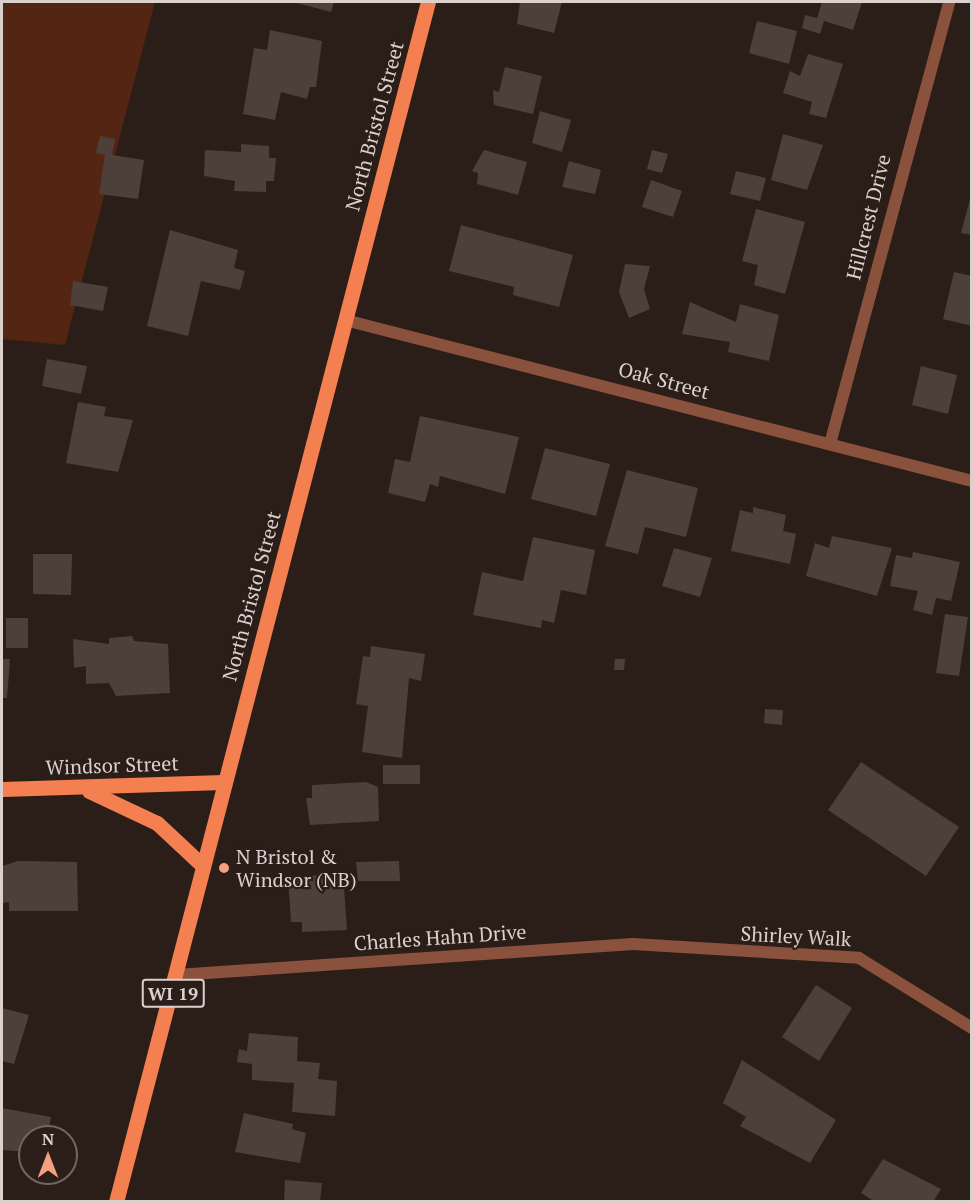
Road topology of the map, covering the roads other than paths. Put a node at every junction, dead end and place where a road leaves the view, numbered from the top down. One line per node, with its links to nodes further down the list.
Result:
1 (428, 2): 3 (main road, North Bristol Street)
2 (949, 2): 4 (street, Hillcrest Drive)
3 (345, 320): 4 (street, Oak Street); 6 (main road, North Bristol Street)
4 (830, 444): 5 (street, Oak Street)
5 (972, 481)
6 (223, 782): 7 (main road, Windsor Street); 9 (main road, North Bristol Street / WI 19)
7 (69, 787): 8 (main road, Windsor Street); 9 (main road)
8 (2, 789)
9 (203, 866): 11 (main road, North Bristol Street / WI 19)
10 (706, 951): 11 (street, Charles Hahn Drive); 12 (street, Shirley Walk)
11 (177, 975): 13 (main road, North Bristol Street / WI 19)
12 (972, 1028)
13 (116, 1202)

